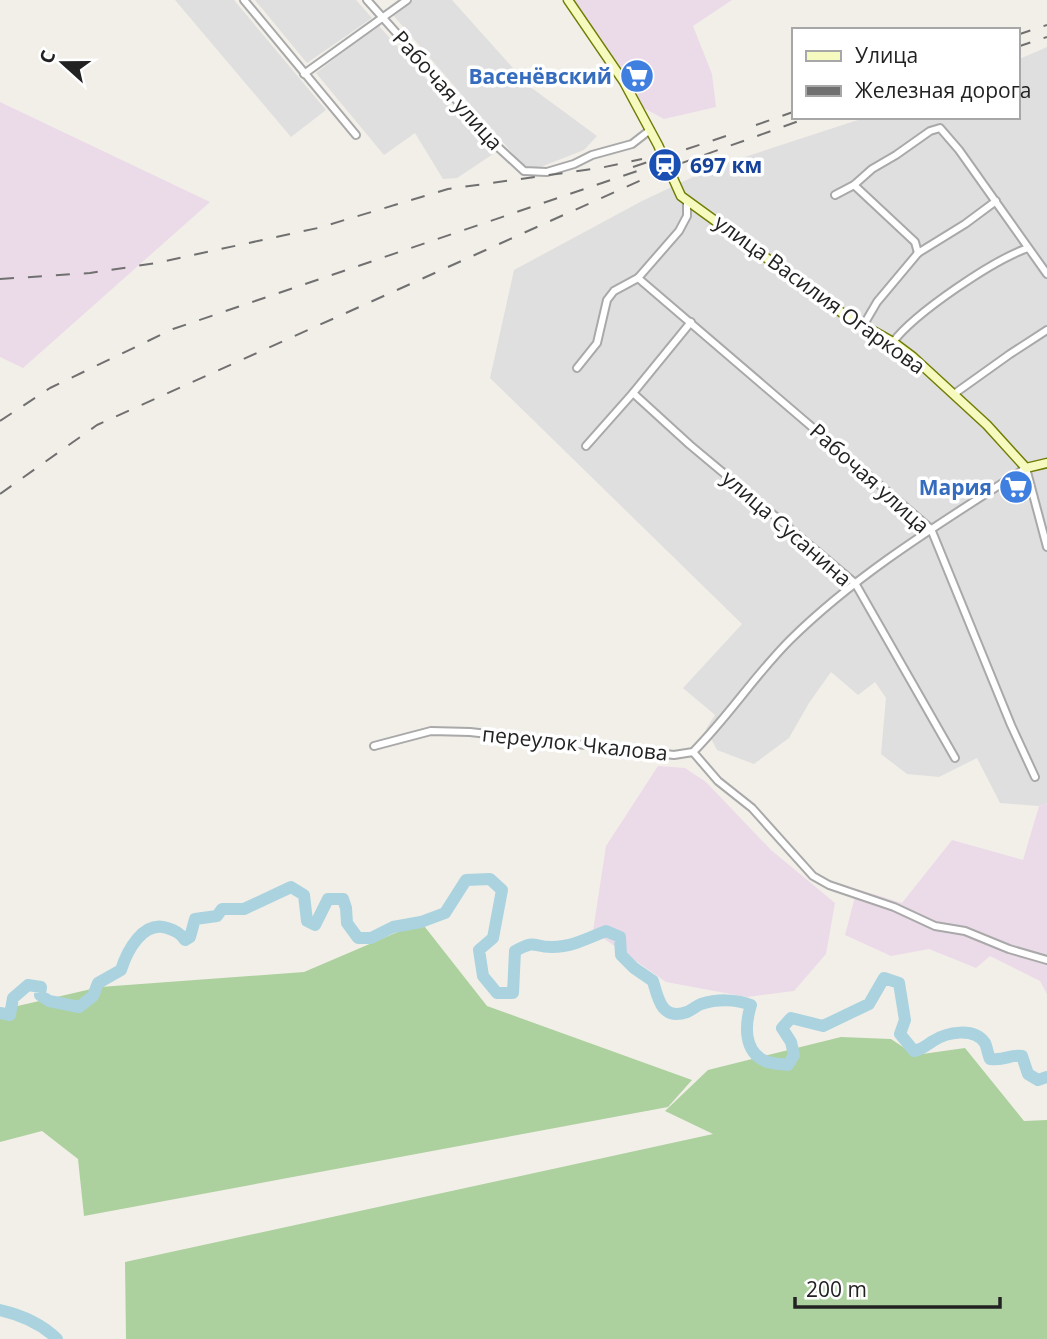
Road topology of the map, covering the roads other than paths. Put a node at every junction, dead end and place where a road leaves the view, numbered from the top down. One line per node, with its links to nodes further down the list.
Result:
1 (244, 0): 6 (street)
2 (367, 0): 5 (street, Рабочая улица)
3 (407, 0): 5 (street)
4 (568, 0): 7 (street, улица Василия Огаркова)
5 (382, 16): 6 (street); 7 (street, Рабочая улица)
6 (304, 74): 8 (street)
7 (650, 130): 11 (street, улица Василия Огаркова)
8 (356, 135)
9 (854, 185): 10 (street); 12 (street); 14 (street)
10 (835, 195)
11 (687, 201): 16 (street); 18 (street, улица Василия Огаркова)
12 (996, 201): 13 (street); 14 (street)
13 (1028, 248): 15 (street); 20 (street)
14 (918, 253): 18 (street)
15 (1047, 274)
16 (638, 278): 17 (street, Рабочая улица); 21 (street)
17 (691, 322): 22 (street); 27 (street, Рабочая улица)
18 (863, 326): 20 (street, улица Василия Огаркова)
19 (1047, 330): 23 (street)
20 (893, 342): 23 (street, улица Василия Огаркова)
21 (577, 368)
22 (633, 393): 24 (street); 29 (street, улица Сусанина)
23 (954, 394): 26 (street, улица Василия Огаркова)
24 (586, 446)
25 (1047, 463): 26 (street, переулок Чкалова)
26 (1026, 468): 27 (street, переулок Чкалова); 28 (street, улица Василия Огаркова)
27 (931, 529): 29 (street, переулок Чкалова); 33 (street, Рабочая улица)
28 (1047, 547)
29 (855, 583): 31 (street, переулок Чкалова); 32 (street, улица Сусанина)
30 (374, 746): 31 (street, переулок Чкалова)
31 (693, 752): 34 (street)
32 (955, 758)
33 (1035, 777)
34 (1047, 960)

